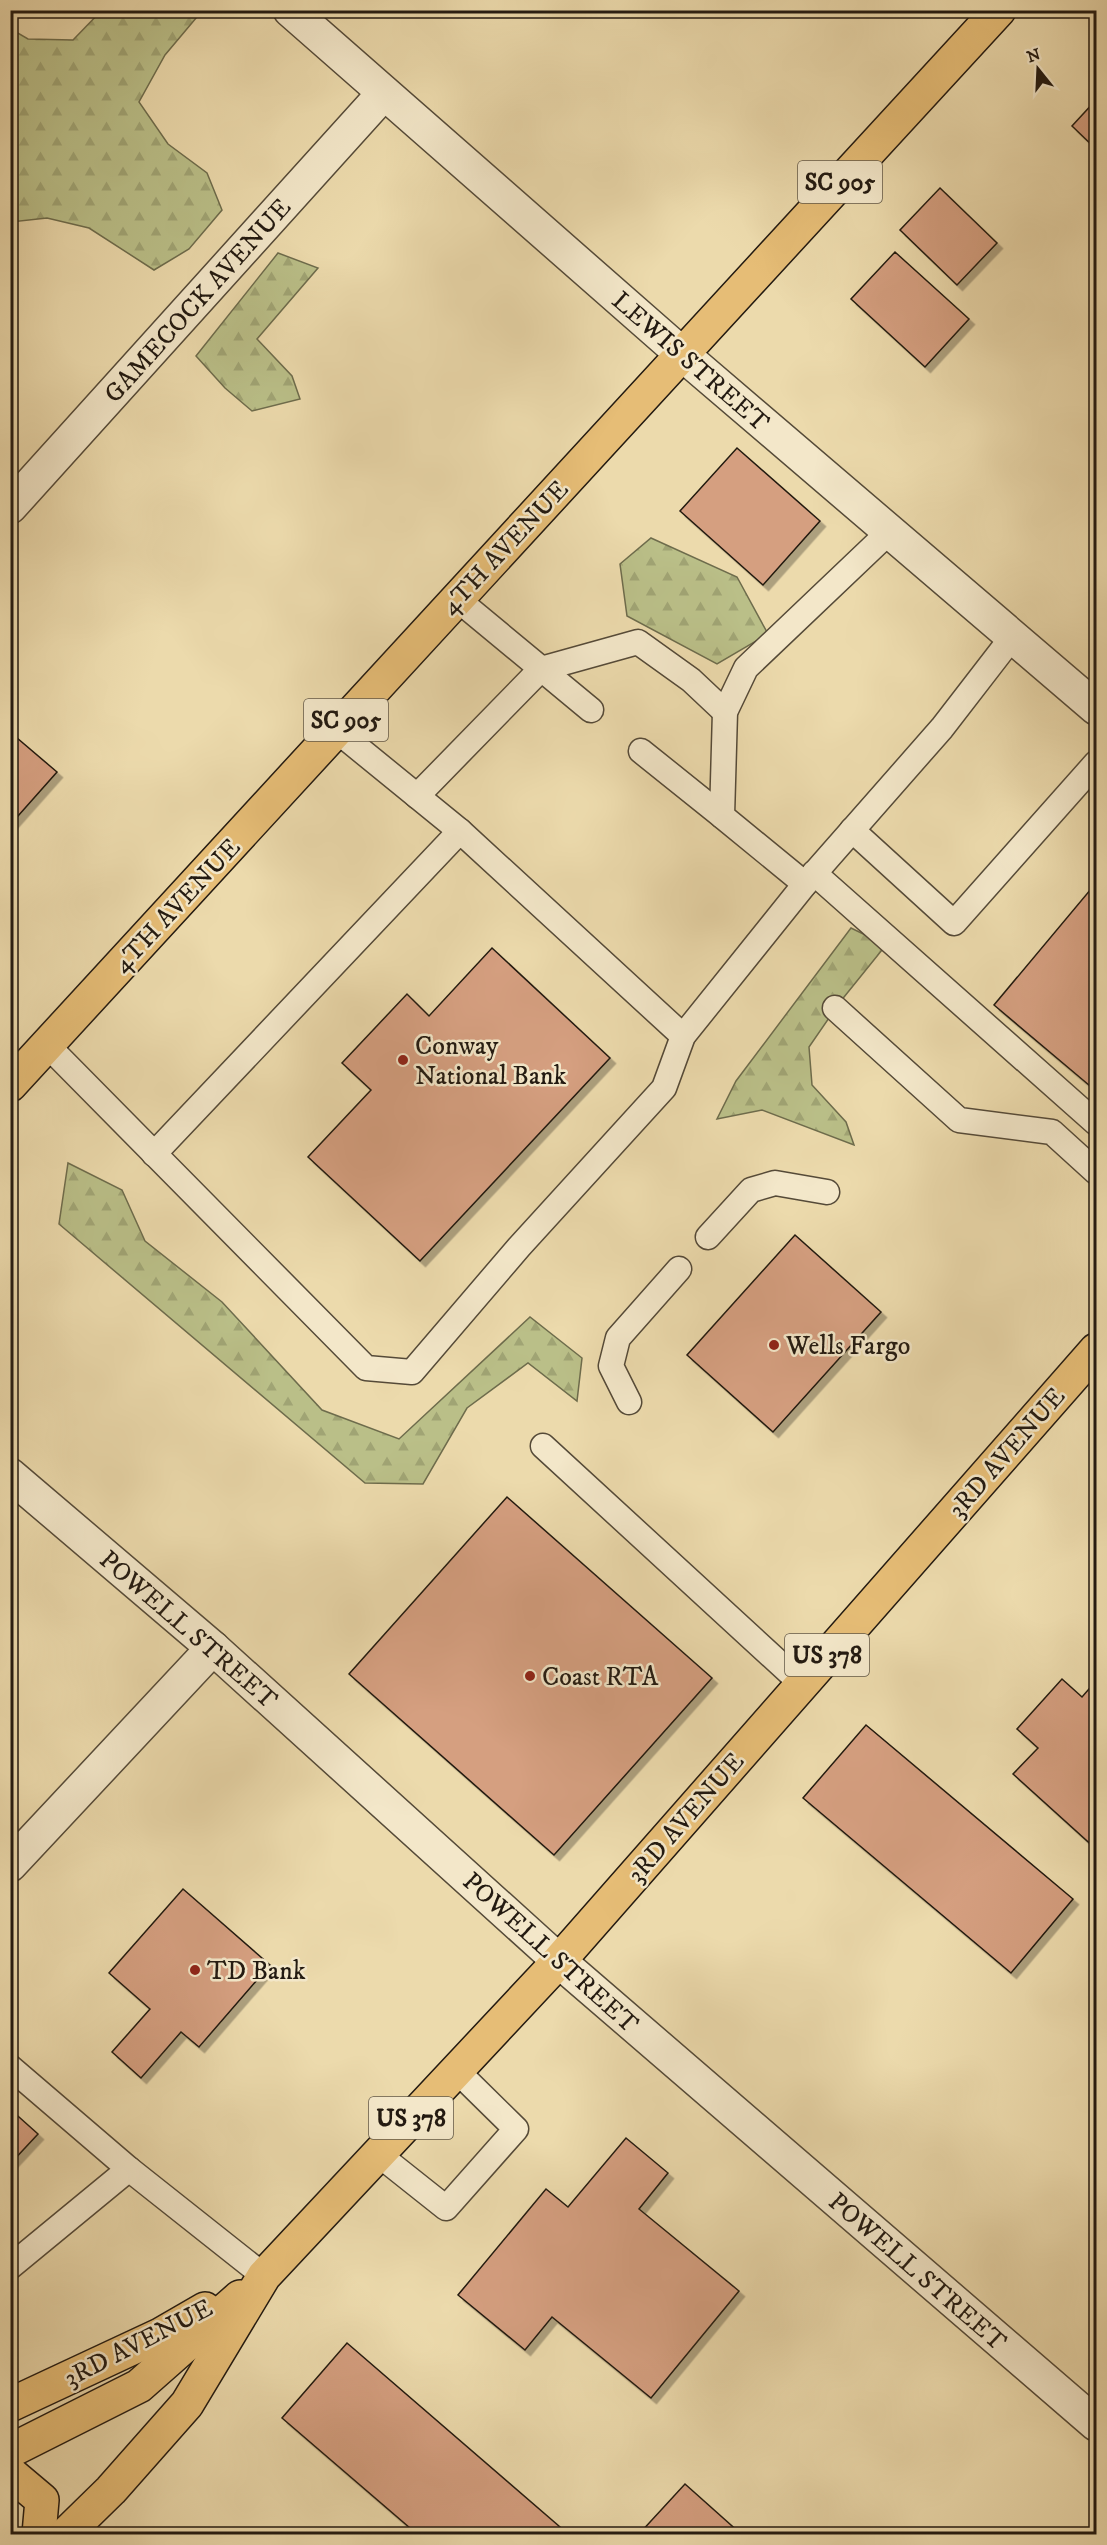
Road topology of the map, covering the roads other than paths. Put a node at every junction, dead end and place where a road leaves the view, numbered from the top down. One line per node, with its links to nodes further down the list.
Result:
1 (290, 10): 3 (street, LEWIS STREET)
2 (999, 10): 4 (main road, 4TH AVENUE / SC 905)
3 (384, 93): 4 (street, LEWIS STREET); 5 (street, GAMECOCK AVENUE)
4 (682, 354): 6 (street, LEWIS STREET); 7 (main road, 4TH AVENUE / SC 905)
5 (10, 507)
6 (890, 531): 8 (street, LEWIS STREET); 12 (lane)
7 (457, 599): 9 (lane); 13 (main road, 4TH AVENUE / SC 905)
8 (1013, 636): 10 (street, LEWIS STREET); 18 (lane)
9 (541, 669): 11 (lane); 12 (lane); 16 (lane)
10 (1096, 708)
11 (591, 710)
12 (725, 712): 17 (lane)
13 (336, 730): 16 (lane); 23 (main road, 4TH AVENUE / SC 905)
14 (640, 751): 17 (lane)
15 (1096, 763): 18 (lane)
16 (417, 796): 19 (lane)
17 (722, 816): 20 (lane)
18 (852, 830): 20 (lane)
19 (460, 831): 22 (lane); 26 (lane)
20 (810, 879): 22 (lane); 25 (lane)
21 (835, 1008): 27 (lane)
22 (683, 1036): 26 (lane)
23 (47, 1045): 24 (main road, 4TH AVENUE / SC 905); 26 (lane)
24 (10, 1085)
25 (1096, 1122)
26 (154, 1154)
27 (1096, 1172)
28 (827, 1192): 29 (lane)
29 (708, 1237)
30 (679, 1269): 32 (lane)
31 (1096, 1350): 36 (main road, 3RD AVENUE / US 378)
32 (629, 1402)
33 (543, 1446): 36 (lane)
34 (10, 1475): 35 (street, POWELL STREET)
35 (213, 1648): 37 (street); 38 (street, POWELL STREET)
36 (802, 1684): 38 (main road, 3RD AVENUE / US 378)
37 (10, 1865)
38 (559, 1961): 40 (main road, 3RD AVENUE / US 378); 46 (street, POWELL STREET)
39 (10, 2067): 42 (lane)
40 (456, 2070): 41 (main road, 3RD AVENUE / US 378); 41 (lane)
41 (378, 2154): 44 (main road, 3RD AVENUE / US 378)
42 (129, 2169): 43 (lane); 44 (lane)
43 (10, 2267)
44 (264, 2276): 45 (main road, 3RD AVENUE / US 378); 47 (main road, US 378); 50 (main road, 3RD AVENUE)
45 (10, 2405)
46 (1096, 2424)
47 (10, 2451)
48 (10, 2473): 49 (main road)
49 (39, 2535)
50 (66, 2535)

